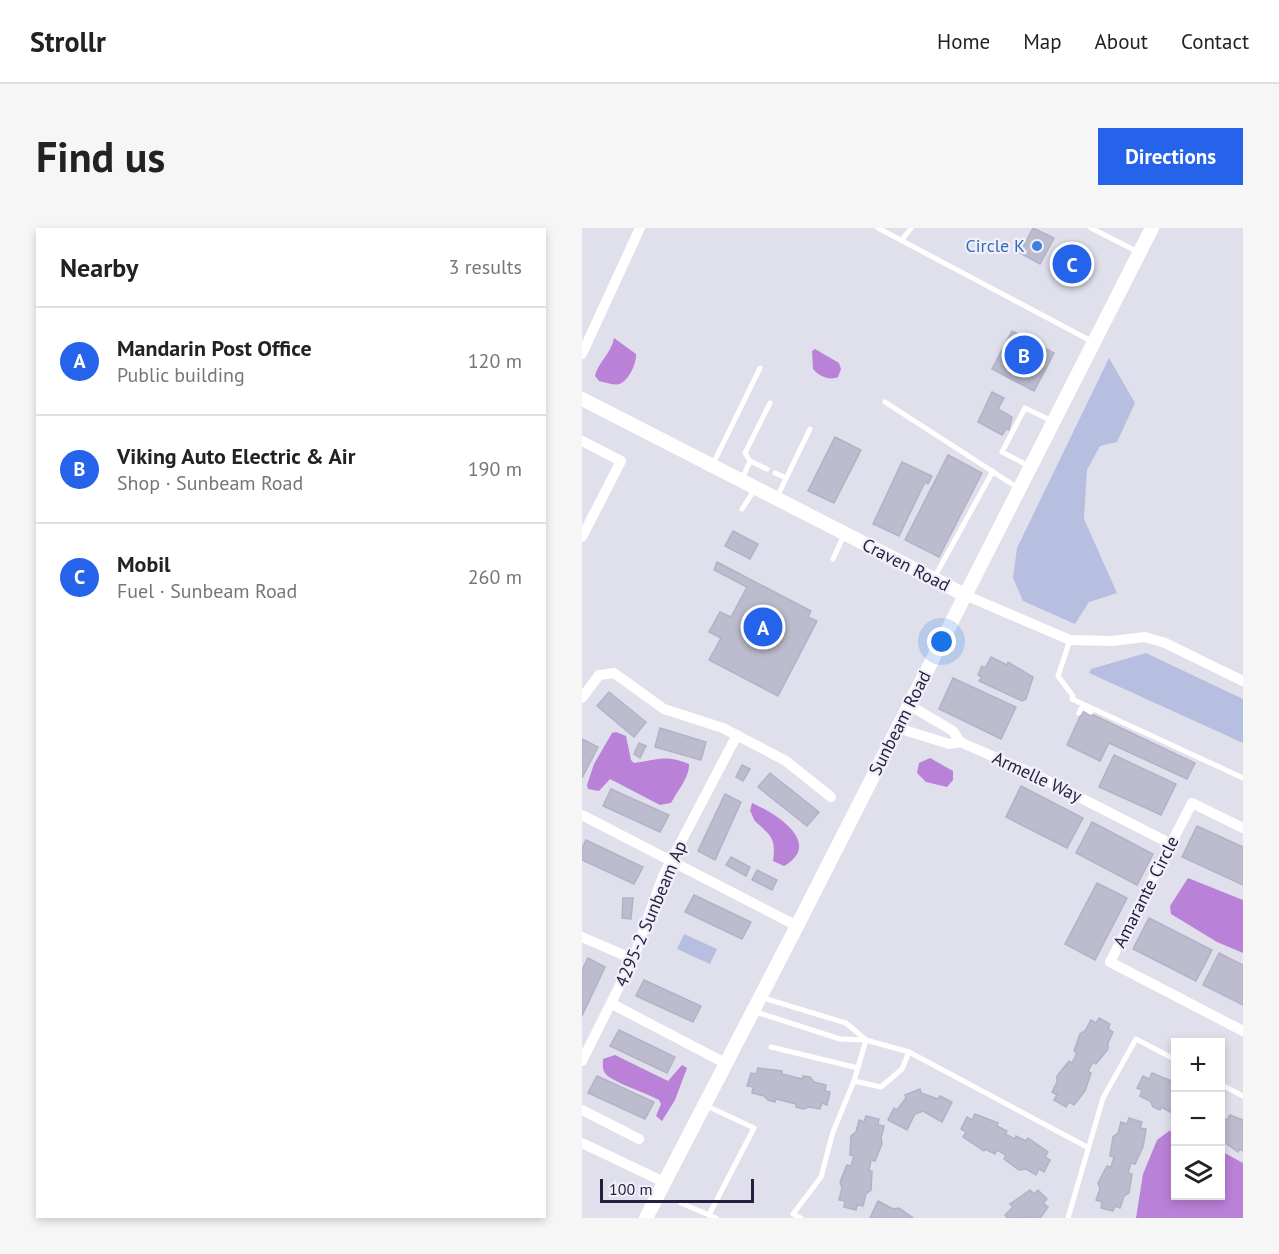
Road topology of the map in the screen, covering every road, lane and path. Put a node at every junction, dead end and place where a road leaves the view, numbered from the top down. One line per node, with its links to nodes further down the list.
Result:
1 (640, 228): 9 (street)
2 (878, 228): 6 (lane)
3 (911, 228): 6 (lane)
4 (1091, 228): 7 (lane)
5 (1152, 228): 7 (street, Sunbeam Road)
6 (902, 240): 8 (lane)
7 (1139, 252): 8 (street, Sunbeam Road)
8 (1094, 343): 14 (street, Sunbeam Road)
9 (582, 354)
10 (760, 368): 18 (lane)
11 (582, 399): 18 (street, Craven Road)
12 (885, 402): 21 (lane)
13 (770, 404): 17 (lane)
14 (1053, 422): 19 (street, Sunbeam Road); 19 (lane)
15 (810, 429): 23 (lane)
16 (582, 441): 30 (street)
17 (750, 461): 20 (lane); 24 (lane)
18 (713, 466): 24 (street, Craven Road)
19 (1030, 467): 26 (street, Sunbeam Road)
20 (766, 469)
21 (993, 471): 26 (lane); 32 (lane)
22 (775, 473): 23 (lane)
23 (786, 478): 27 (lane)
24 (741, 480): 25 (street, Craven Road)
25 (756, 488): 27 (street, Craven Road); 28 (lane)
26 (1019, 489): 33 (street, Sunbeam Road)
27 (777, 498): 29 (street, Craven Road)
28 (742, 509)
29 (845, 533): 31 (lane); 32 (street, Craven Road)
30 (582, 537)
31 (833, 559)
32 (933, 579): 33 (street, Craven Road)
33 (965, 595): 34 (street, Craven Road); 37 (street, Sunbeam Road)
34 (1070, 640): 35 (street, Craven Road); 38 (lane)
35 (1243, 681)
36 (582, 698): 41 (street)
37 (909, 705): 40 (street, Sunbeam Road); 42 (street)
38 (1091, 711): 39 (lane); 43 (lane)
39 (1079, 713)
40 (898, 728): 42 (street, Armelle Way); 49 (street, Sunbeam Road)
41 (737, 735): 44 (street); 48 (street, 4295-2 Sunbeam Ap)
42 (960, 742): 47 (street, Armelle Way)
43 (1243, 778)
44 (831, 797)
45 (582, 815): 48 (street)
46 (1243, 828): 47 (street, Amarante Circle)
47 (1171, 844): 55 (street, Amarante Circle)
48 (671, 861): 49 (street); 51 (street, 4295-2 Sunbeam Ap)
49 (797, 926): 52 (street, Sunbeam Road)
50 (582, 937): 51 (street)
51 (633, 959): 53 (street, 4295-2 Sunbeam Ap)
52 (759, 997): 54 (street, Sunbeam Road); 56 (lane)
53 (612, 1004): 60 (street, 4295-2 Sunbeam Ap); 61 (street)
54 (752, 1010): 56 (lane); 61 (street, Sunbeam Road)
55 (1243, 1031)
56 (866, 1040): 58 (lane); 62 (lane)
57 (771, 1047): 62 (lane)
58 (909, 1052): 63 (lane); 70 (lane)
59 (1171, 1057): 70 (lane)
60 (582, 1061)
61 (725, 1063): 66 (street, Sunbeam Road)
62 (858, 1068): 63 (lane)
63 (854, 1081): 76 (lane)
64 (1225, 1086): 65 (lane)
65 (1243, 1096)
66 (704, 1104): 71 (street, Sunbeam Road); 73 (lane)
67 (582, 1110): 68 (street)
68 (639, 1139)
69 (582, 1143): 71 (street)
70 (1087, 1147): 77 (lane)
71 (664, 1182): 74 (street, Sunbeam Road)
72 (681, 1203): 73 (lane)
73 (710, 1215): 75 (lane)
74 (646, 1218)
75 (716, 1218)
76 (801, 1218)
77 (1068, 1218)

